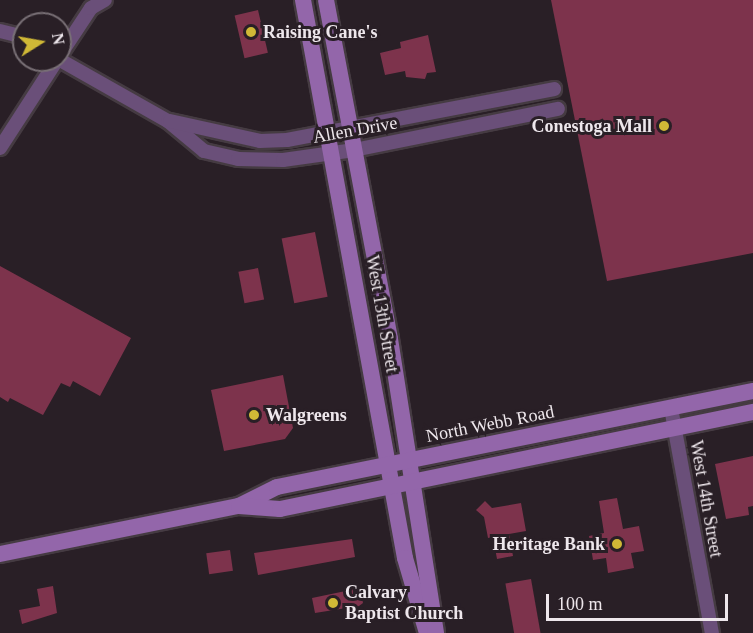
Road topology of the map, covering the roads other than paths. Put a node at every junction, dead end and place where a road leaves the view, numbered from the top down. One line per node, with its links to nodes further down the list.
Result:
1 (105, 0): 4 (street)
2 (303, 0): 11 (main road, West 13th Street)
3 (326, 0): 10 (main road, West 13th Street)
4 (72, 37)
5 (72, 68): 9 (street, Allen Drive)
6 (50, 72): 12 (street)
7 (554, 90): 10 (street, Allen Drive)
8 (558, 109): 13 (street, Allen Drive)
9 (168, 121): 11 (street, Allen Drive); 14 (street, Allen Drive)
10 (350, 128): 11 (street, Allen Drive); 13 (main road, West 13th Street)
11 (328, 132): 14 (main road, West 13th Street)
12 (0, 148)
13 (354, 150): 14 (street, Allen Drive); 19 (main road, West 13th Street)
14 (332, 153): 20 (main road, West 13th Street)
15 (753, 391): 16 (main road, North Webb Road)
16 (671, 408): 18 (street, West 14th Street); 19 (main road, North Webb Road)
17 (753, 412): 18 (main road, North Webb Road)
18 (674, 427): 21 (main road, North Webb Road); 27 (street, West 14th Street)
19 (409, 459): 20 (main road, North Webb Road); 21 (main road, West 13th Street)
20 (387, 464): 22 (main road, West 13th Street); 23 (main road, North Webb Road)
21 (413, 482): 22 (main road, North Webb Road); 26 (main road, West 13th Street)
22 (392, 486): 23 (main road, North Webb Road); 25 (main road, West 13th Street)
23 (239, 506): 24 (main road, North Webb Road)
24 (0, 554)
25 (427, 633)
26 (436, 633)
27 (712, 633)

